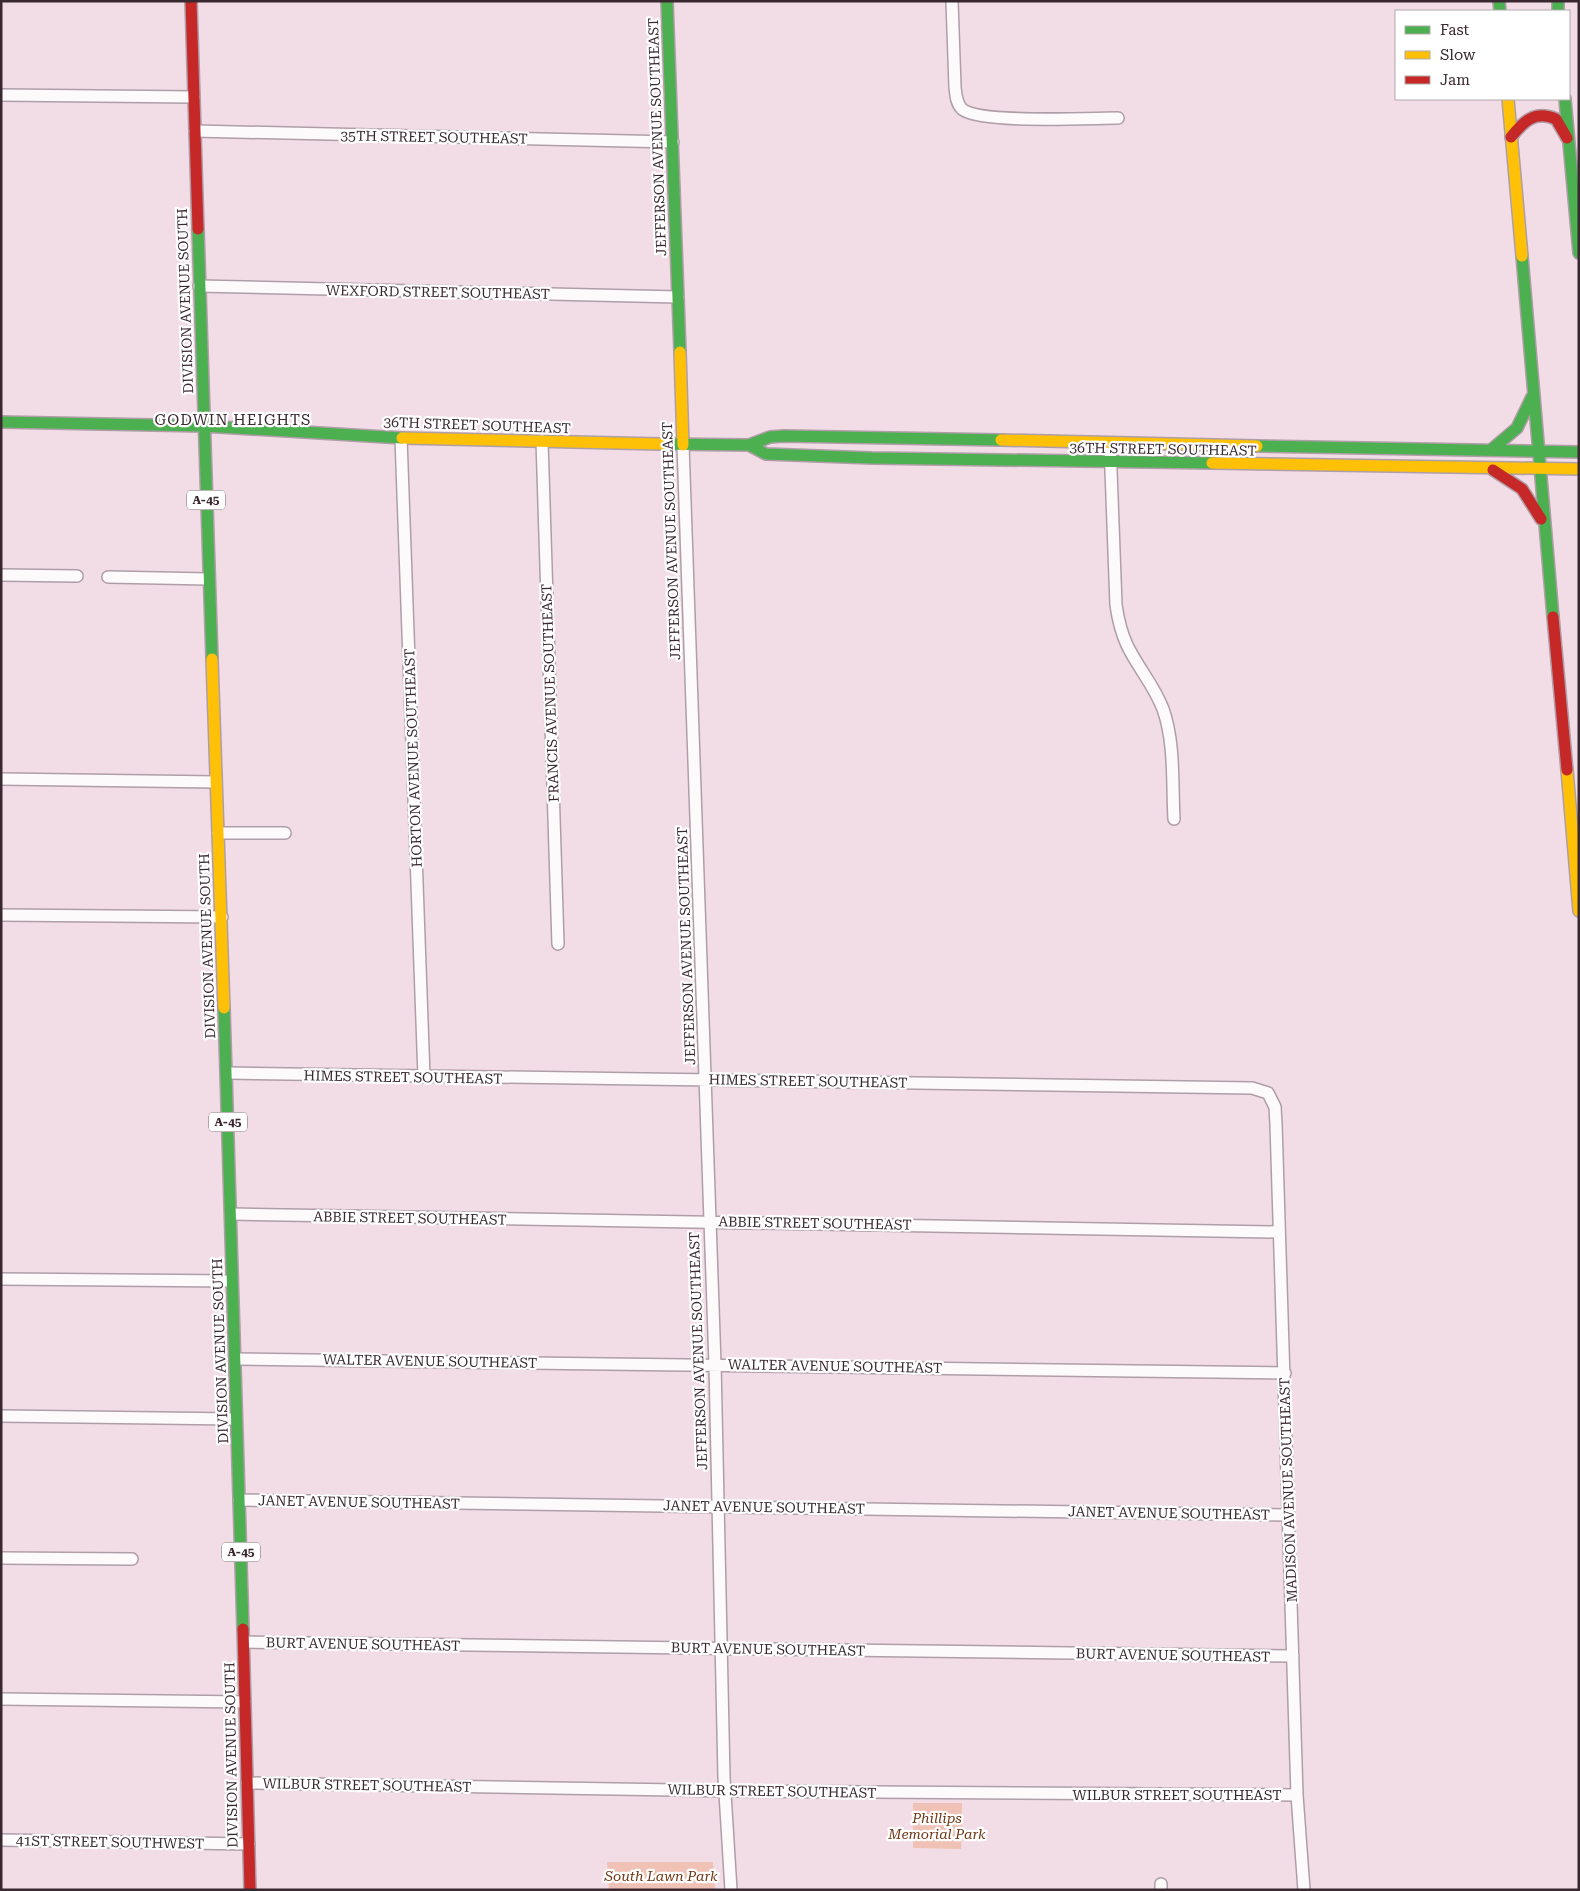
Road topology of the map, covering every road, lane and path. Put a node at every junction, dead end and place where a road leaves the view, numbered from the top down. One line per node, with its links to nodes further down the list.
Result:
1 (191, 1): 5 (street, DIVISION AVENUE SOUTH / A-45)
2 (667, 1): 12 (street, JEFFERSON AVENUE SOUTHEAST)
3 (952, 1): 8 (street)
4 (1, 95): 5 (street)
5 (194, 97): 9 (street, DIVISION AVENUE SOUTH / A-45)
6 (1508, 100): 10 (street)
7 (1565, 100): 11 (street)
8 (1118, 118)
9 (195, 131): 12 (street, 35TH STREET SOUTHEAST); 14 (street, DIVISION AVENUE SOUTH / A-45)
10 (1511, 137): 11 (street); 16 (street)
11 (1568, 140): 13 (street)
12 (673, 142): 15 (street, JEFFERSON AVENUE SOUTHEAST)
13 (1579, 253)
14 (198, 286): 15 (street, WEXFORD STREET SOUTHEAST); 18 (street, DIVISION AVENUE SOUTH / A-45)
15 (678, 297): 22 (street, JEFFERSON AVENUE SOUTHEAST)
16 (1534, 392): 24 (street); 25 (street)
17 (1, 422): 18 (street, 36TH STREET SOUTHEAST)
18 (203, 426): 19 (street, 36TH STREET SOUTHEAST); 35 (street, DIVISION AVENUE SOUTH / A-45)
19 (401, 438): 20 (street, 36TH STREET SOUTHEAST); 49 (street, HORTON AVENUE SOUTHEAST)
20 (542, 442): 22 (street, 36TH STREET SOUTHEAST); 47 (street, FRANCIS AVENUE SOUTHEAST)
21 (1110, 443): 23 (street, 36TH STREET SOUTHEAST); 24 (street, 36TH STREET SOUTHEAST); 27 (street)
22 (683, 445): 23 (street, 36TH STREET SOUTHEAST); 50 (street, JEFFERSON AVENUE SOUTHEAST)
23 (750, 445): 27 (street, 36TH STREET SOUTHEAST)
24 (1491, 450): 25 (street, 36TH STREET SOUTHEAST)
25 (1540, 450): 26 (street, 36TH STREET SOUTHEAST); 28 (street)
26 (1579, 452)
27 (1110, 463): 29 (street, 36TH STREET SOUTHEAST); 41 (street)
28 (1542, 468): 29 (street, 36TH STREET SOUTHEAST); 30 (street, 36TH STREET SOUTHEAST); 31 (street)
29 (1491, 469): 31 (street)
30 (1579, 469)
31 (1546, 530): 36 (street)
32 (1, 576): 33 (street)
33 (77, 576)
34 (108, 577): 35 (street)
35 (209, 579): 39 (street, DIVISION AVENUE SOUTH / A-45)
36 (1563, 723): 37 (street); 40 (street)
37 (1579, 750)
38 (1, 779): 39 (street)
39 (216, 782): 43 (street, DIVISION AVENUE SOUTH / A-45)
40 (1574, 794): 44 (street)
41 (1174, 819)
42 (285, 832): 43 (street)
43 (218, 833): 46 (street, DIVISION AVENUE SOUTH / A-45)
44 (1579, 911)
45 (1, 915): 46 (street)
46 (222, 917): 48 (street, DIVISION AVENUE SOUTH / A-45)
47 (558, 944)
48 (227, 1073): 49 (street, HIMES STREET SOUTHEAST); 52 (street, DIVISION AVENUE SOUTH / A-45)
49 (424, 1077): 50 (street, HIMES STREET SOUTHEAST)
50 (705, 1079): 51 (street, HIMES STREET SOUTHEAST); 53 (street, JEFFERSON AVENUE SOUTHEAST)
51 (1268, 1093): 54 (street, MADISON AVENUE SOUTHEAST)
52 (231, 1214): 53 (street, ABBIE STREET SOUTHEAST); 56 (street, DIVISION AVENUE SOUTH / A-45)
53 (709, 1221): 54 (street, ABBIE STREET SOUTHEAST); 58 (street, JEFFERSON AVENUE SOUTHEAST)
54 (1280, 1232): 59 (street, MADISON AVENUE SOUTHEAST)
55 (1, 1279): 56 (street)
56 (232, 1281): 57 (street, DIVISION AVENUE SOUTH / A-45)
57 (236, 1358): 58 (street, WALTER AVENUE SOUTHEAST); 61 (street, DIVISION AVENUE SOUTH / A-45)
58 (715, 1364): 59 (street, WALTER AVENUE SOUTHEAST); 63 (street, JEFFERSON AVENUE SOUTHEAST)
59 (1285, 1373): 64 (street, MADISON AVENUE SOUTHEAST)
60 (1, 1416): 61 (street)
61 (236, 1419): 62 (street, DIVISION AVENUE SOUTH / A-45)
62 (239, 1500): 63 (street, JANET AVENUE SOUTHEAST); 67 (street, DIVISION AVENUE SOUTH / A-45)
63 (717, 1506): 64 (street, JANET AVENUE SOUTHEAST); 68 (street, JEFFERSON AVENUE SOUTHEAST)
64 (1289, 1515): 69 (street, MADISON AVENUE SOUTHEAST)
65 (1, 1558): 66 (street)
66 (132, 1559)
67 (244, 1642): 68 (street, BURT AVENUE SOUTHEAST); 71 (street, DIVISION AVENUE SOUTH / A-45)
68 (721, 1648): 69 (street, BURT AVENUE SOUTHEAST); 73 (street, JEFFERSON AVENUE SOUTHEAST)
69 (1293, 1656): 74 (street, MADISON AVENUE SOUTHEAST)
70 (1, 1699): 71 (street)
71 (245, 1702): 72 (street, DIVISION AVENUE SOUTH / A-45)
72 (247, 1784): 73 (street, WILBUR STREET SOUTHEAST); 76 (street, DIVISION AVENUE SOUTH / A-45)
73 (725, 1791): 74 (street, WILBUR STREET SOUTHEAST); 78 (street, JEFFERSON AVENUE SOUTHEAST)
74 (1297, 1795): 79 (street, MADISON AVENUE SOUTHEAST)
75 (1, 1840): 76 (street, 41ST STREET SOUTHWEST)
76 (249, 1844): 77 (street, DIVISION AVENUE SOUTH / A-45)
77 (250, 1890)
78 (731, 1890)
79 (1304, 1890)

